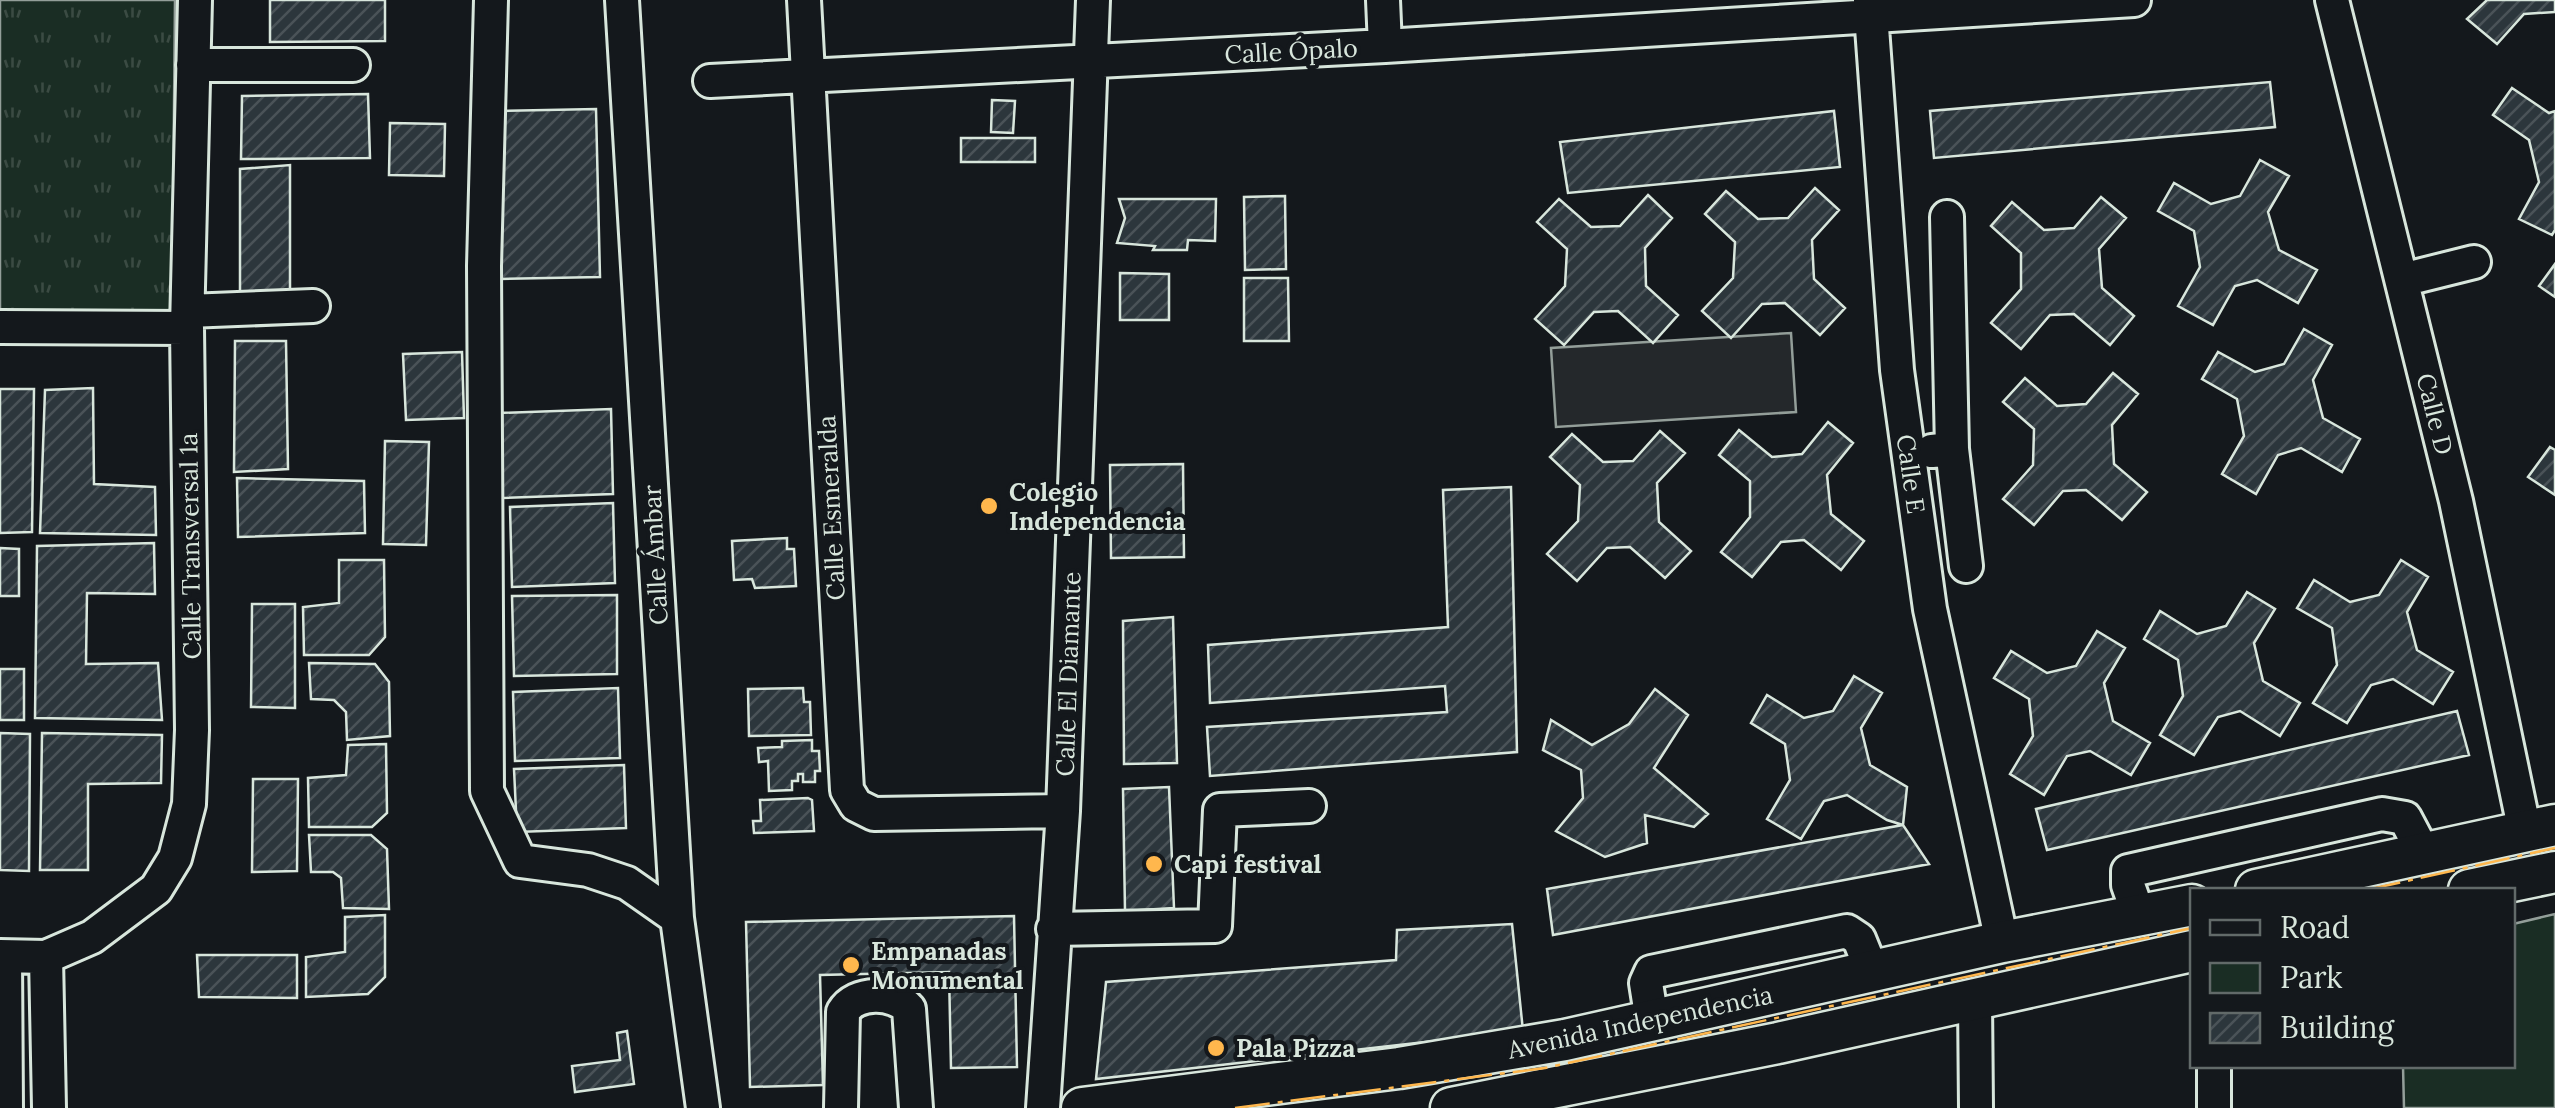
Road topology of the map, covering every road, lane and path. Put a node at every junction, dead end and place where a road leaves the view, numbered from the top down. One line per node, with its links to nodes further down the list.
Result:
1 (195, 0): 12 (street, Calle Transversal 1a)
2 (491, 0): 34 (street)
3 (622, 0): 34 (street, Calle Ámbar)
4 (804, 0): 14 (street, Calle Esmeralda)
5 (1093, 0): 11 (street, Calle El Diamante)
6 (1384, 0): 10 (street)
7 (2134, 0): 9 (street, Calle Ópalo)
8 (2332, 0): 18 (street, Calle D)
9 (1870, 8): 10 (street, Calle Ópalo); 23 (street, Calle E)
10 (1385, 46): 11 (street, Calle Ópalo)
11 (1090, 62): 14 (street, Calle Ópalo); 26 (street, Calle El Diamante)
12 (193, 64): 13 (street); 20 (street, Calle Transversal 1a)
13 (353, 66)
14 (808, 76): 15 (street, Calle Ópalo); 26 (street, Calle Esmeralda)
15 (710, 81)
16 (1947, 216): 22 (street)
17 (2474, 262): 18 (street)
18 (2402, 280): 27 (street, Calle D)
19 (313, 306): 20 (street)
20 (187, 320): 21 (street); 39 (street, Calle Transversal 1a)
21 (0, 328)
22 (1952, 449): 23 (street); 24 (street)
23 (1908, 453): 36 (street, Calle E)
24 (1966, 566)
25 (1309, 806): 35 (street)
26 (1063, 810): 35 (street, Calle El Diamante)
27 (2540, 828): 28 (main road)
28 (2423, 852): 30 (main road); 33 (street)
29 (2555, 872): 31 (main road)
30 (2265, 888)
31 (2479, 888)
32 (2190, 905): 33 (main road, Avenida Independencia)
33 (2139, 916): 36 (main road, Avenida Independencia)
34 (677, 918): 44 (street, Calle Ámbar)
35 (1053, 929): 47 (street, Calle El Diamante)
36 (2002, 942): 48 (main road, Avenida Independencia)
37 (2190, 951): 40 (main road, Avenida Independencia)
38 (2, 957): 39 (street); 42 (street)
39 (46, 958): 43 (street)
40 (1974, 1000): 49 (main road, Avenida Independencia); 50 (street)
41 (2214, 1068): 51 (street)
42 (6, 1108)
43 (49, 1108)
44 (703, 1108)
45 (841, 1108): 46 (street)
46 (916, 1108)
47 (1043, 1108)
48 (1082, 1108)
49 (1451, 1108)
50 (1976, 1108)
51 (2214, 1108)

